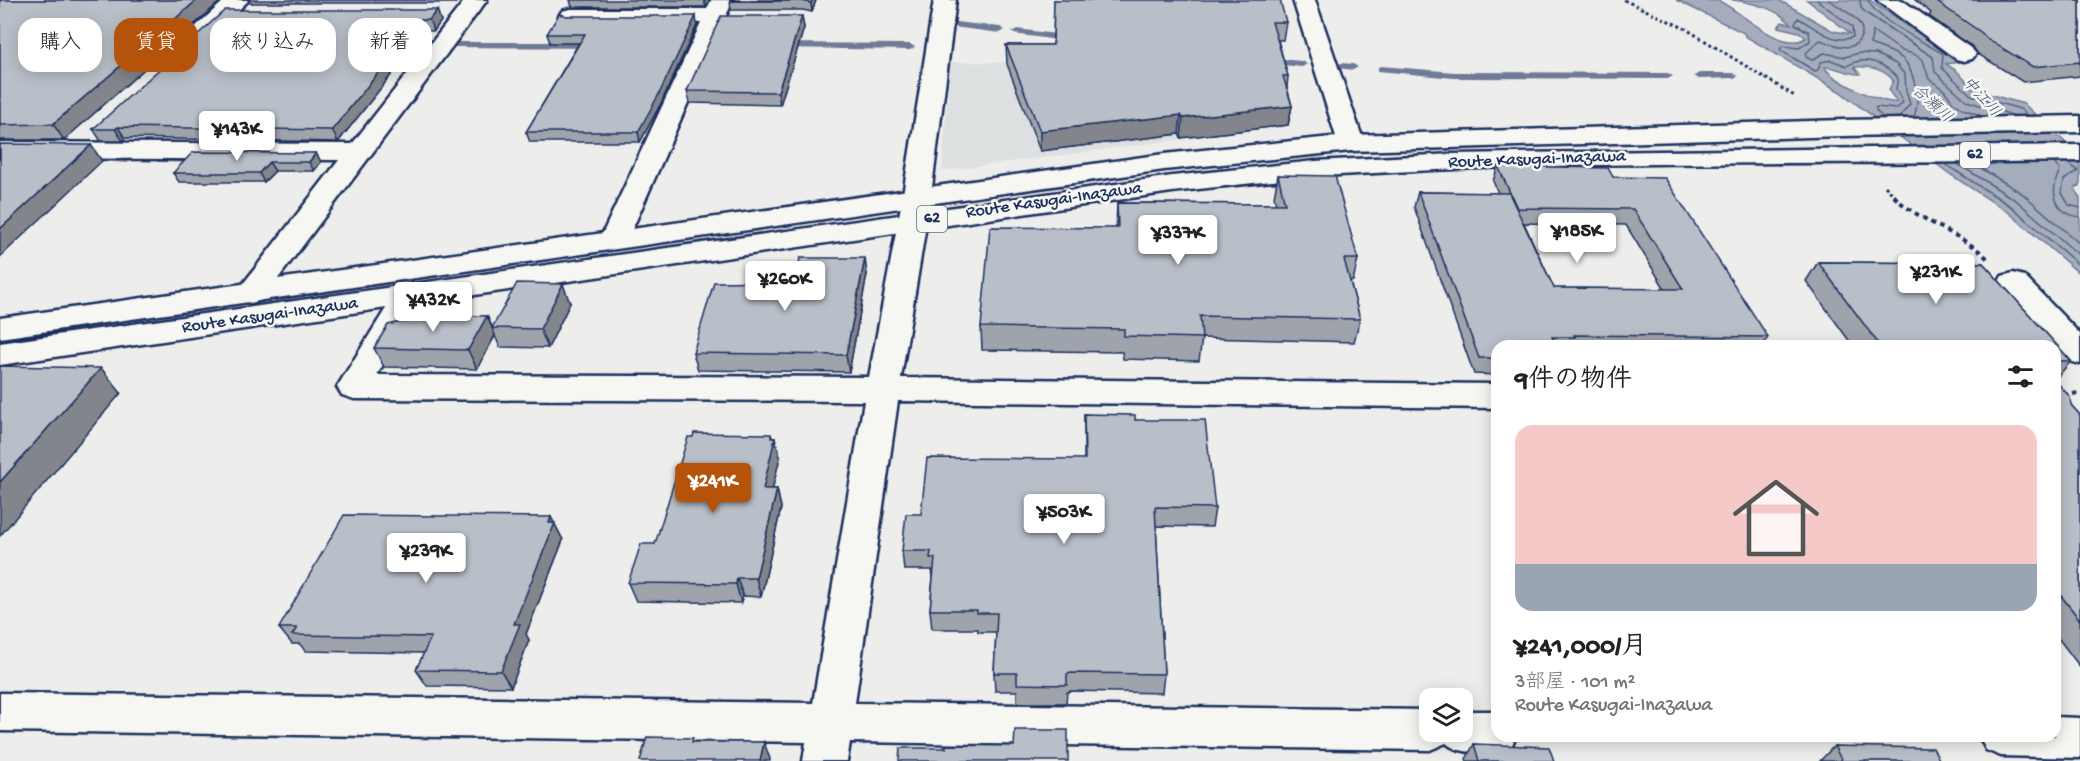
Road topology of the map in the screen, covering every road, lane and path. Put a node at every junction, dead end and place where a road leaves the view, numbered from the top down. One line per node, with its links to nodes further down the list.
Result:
1 (945, 0): 21 (street)
2 (1304, 0): 15 (street)
3 (1624, 0): 14 (path)
4 (1888, 0): 11 (street)
5 (232, 6): 7 (street); 10 (street)
6 (463, 8): 18 (street)
7 (260, 12)
8 (721, 13): 9 (street); 22 (street)
9 (570, 15)
10 (198, 36)
11 (1964, 54)
12 (2080, 124): 14 (street, Route Kasugai-Inazawa / 62)
13 (96, 127): 17 (street)
14 (1836, 128): 15 (street, Route Kasugai-Inazawa / 62)
15 (1351, 143): 21 (street, Route Kasugai-Inazawa / 62)
16 (0, 150): 17 (street)
17 (71, 151): 18 (street)
18 (359, 152): 24 (street)
19 (2080, 153): 20 (street, Route Kasugai-Inazawa / 62)
20 (1864, 157): 21 (street, Route Kasugai-Inazawa / 62); 23 (path)
21 (914, 209): 22 (street, Route Kasugai-Inazawa / 62); 25 (street, Route Kasugai-Inazawa / 62); 29 (street)
22 (614, 239): 24 (street, Route Kasugai-Inazawa / 62)
23 (2013, 283): 27 (street)
24 (251, 293): 26 (street, Route Kasugai-Inazawa / 62)
25 (409, 296): 28 (street, Route Kasugai-Inazawa / 62); 29 (street)
26 (0, 328)
27 (2080, 353)
28 (0, 354)
29 (883, 389): 31 (street); 39 (street)
30 (2080, 393): 32 (path)
31 (1491, 396)
32 (2061, 398)
33 (0, 712): 39 (street)
34 (1419, 730): 39 (street)
35 (1473, 731): 36 (street)
36 (1491, 731)
37 (2061, 738): 38 (street)
38 (2080, 738)
39 (828, 742)

